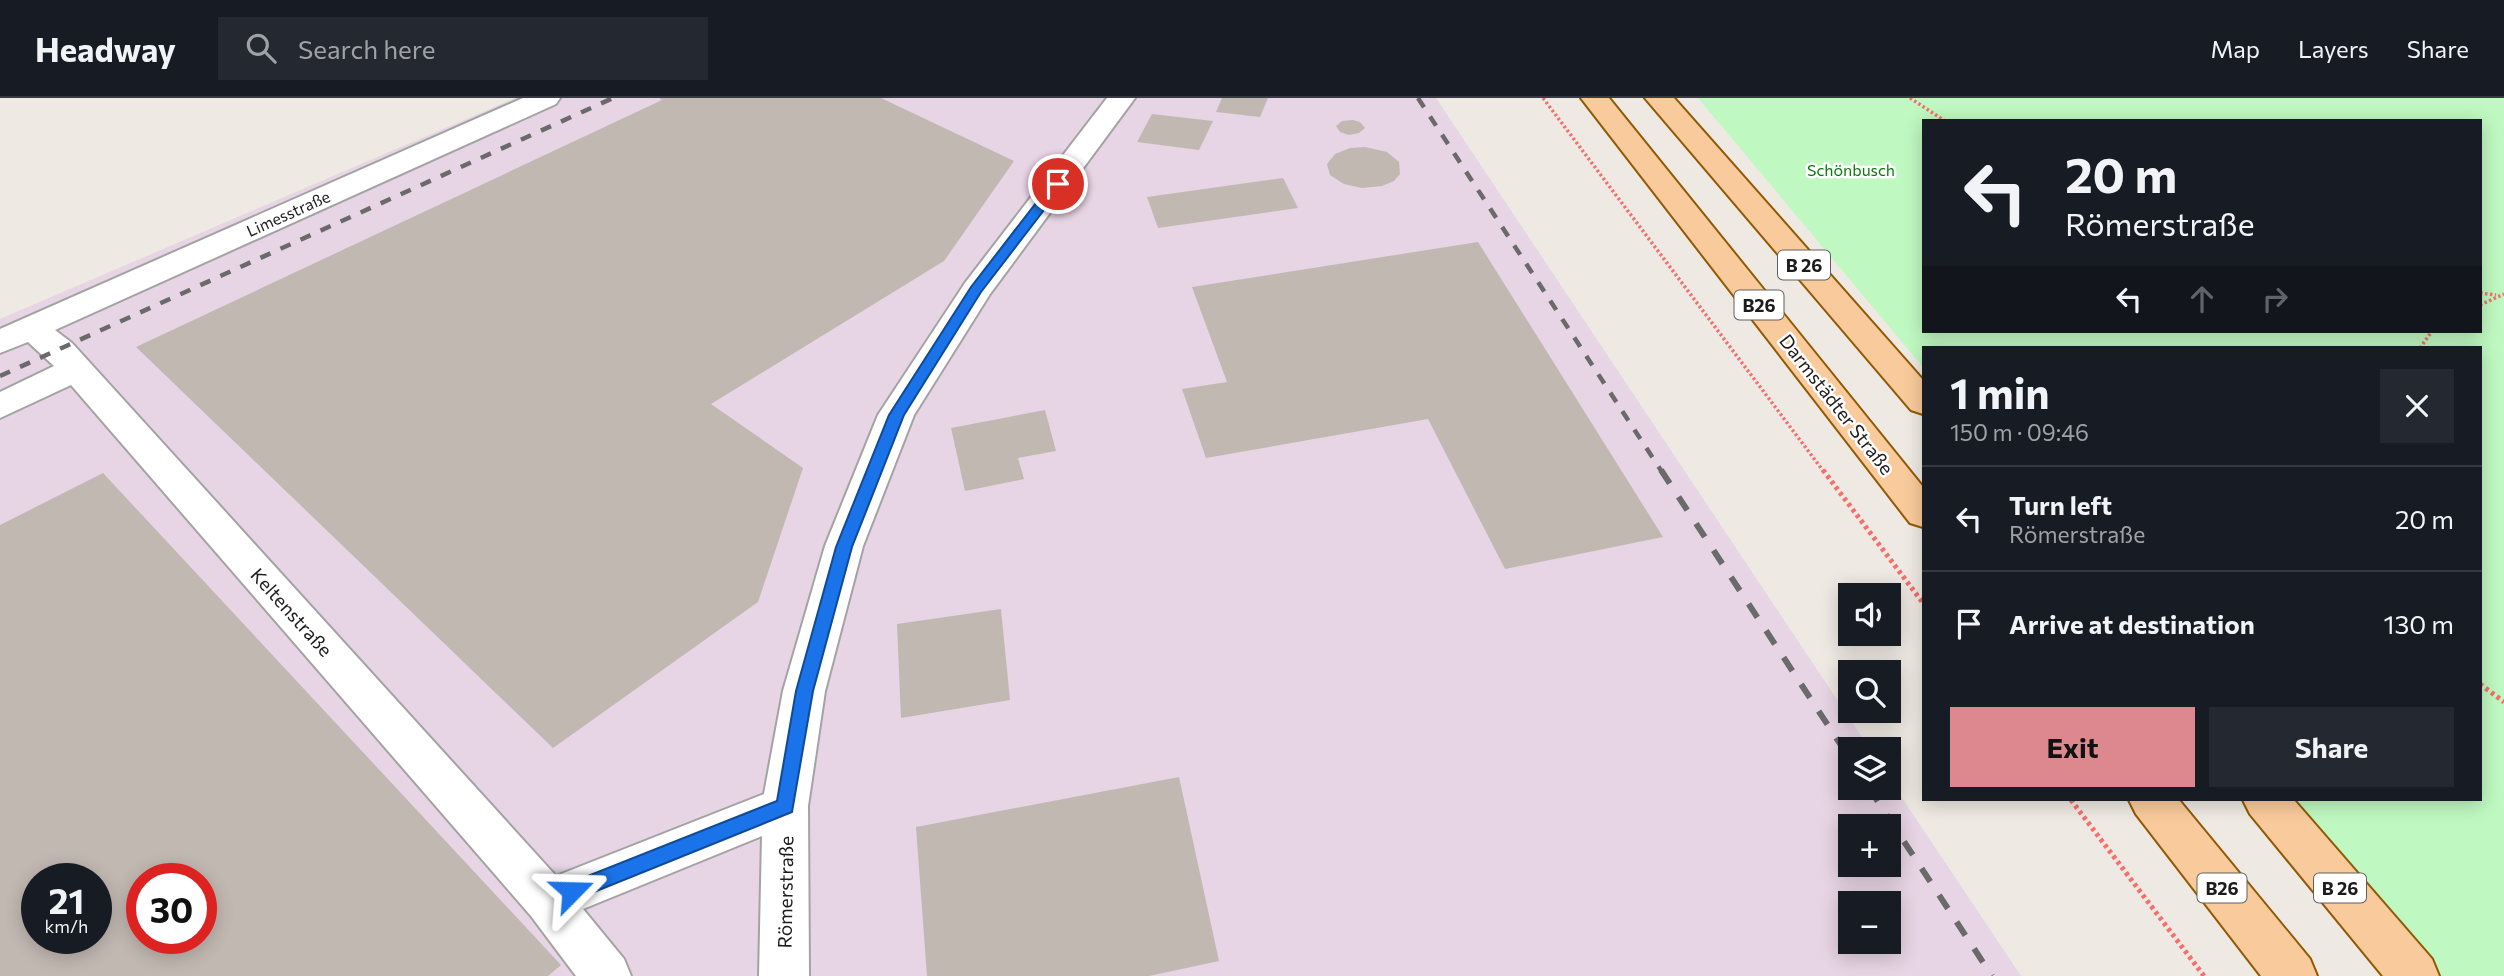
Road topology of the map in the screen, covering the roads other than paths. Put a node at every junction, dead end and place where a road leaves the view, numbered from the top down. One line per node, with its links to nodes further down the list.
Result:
1 (545, 98): 5 (street, Limesstraße)
2 (1121, 98): 12 (street, Römerstraße)
3 (1595, 98): 9 (main road, Darmstädter Straße / B26)
4 (1659, 98): 7 (main road, B 26)
5 (16, 335): 6 (street, Keltenstraße)
6 (76, 369): 8 (street); 13 (street, Keltenstraße)
7 (1922, 401)
8 (0, 406)
9 (1922, 512)
10 (2153, 801): 16 (main road, B26)
11 (2267, 801): 17 (main road, B 26)
12 (785, 806): 13 (street); 15 (street, Römerstraße)
13 (548, 901): 14 (street, Keltenstraße)
14 (606, 976)
15 (784, 976)
16 (2292, 976)
17 (2414, 976)

